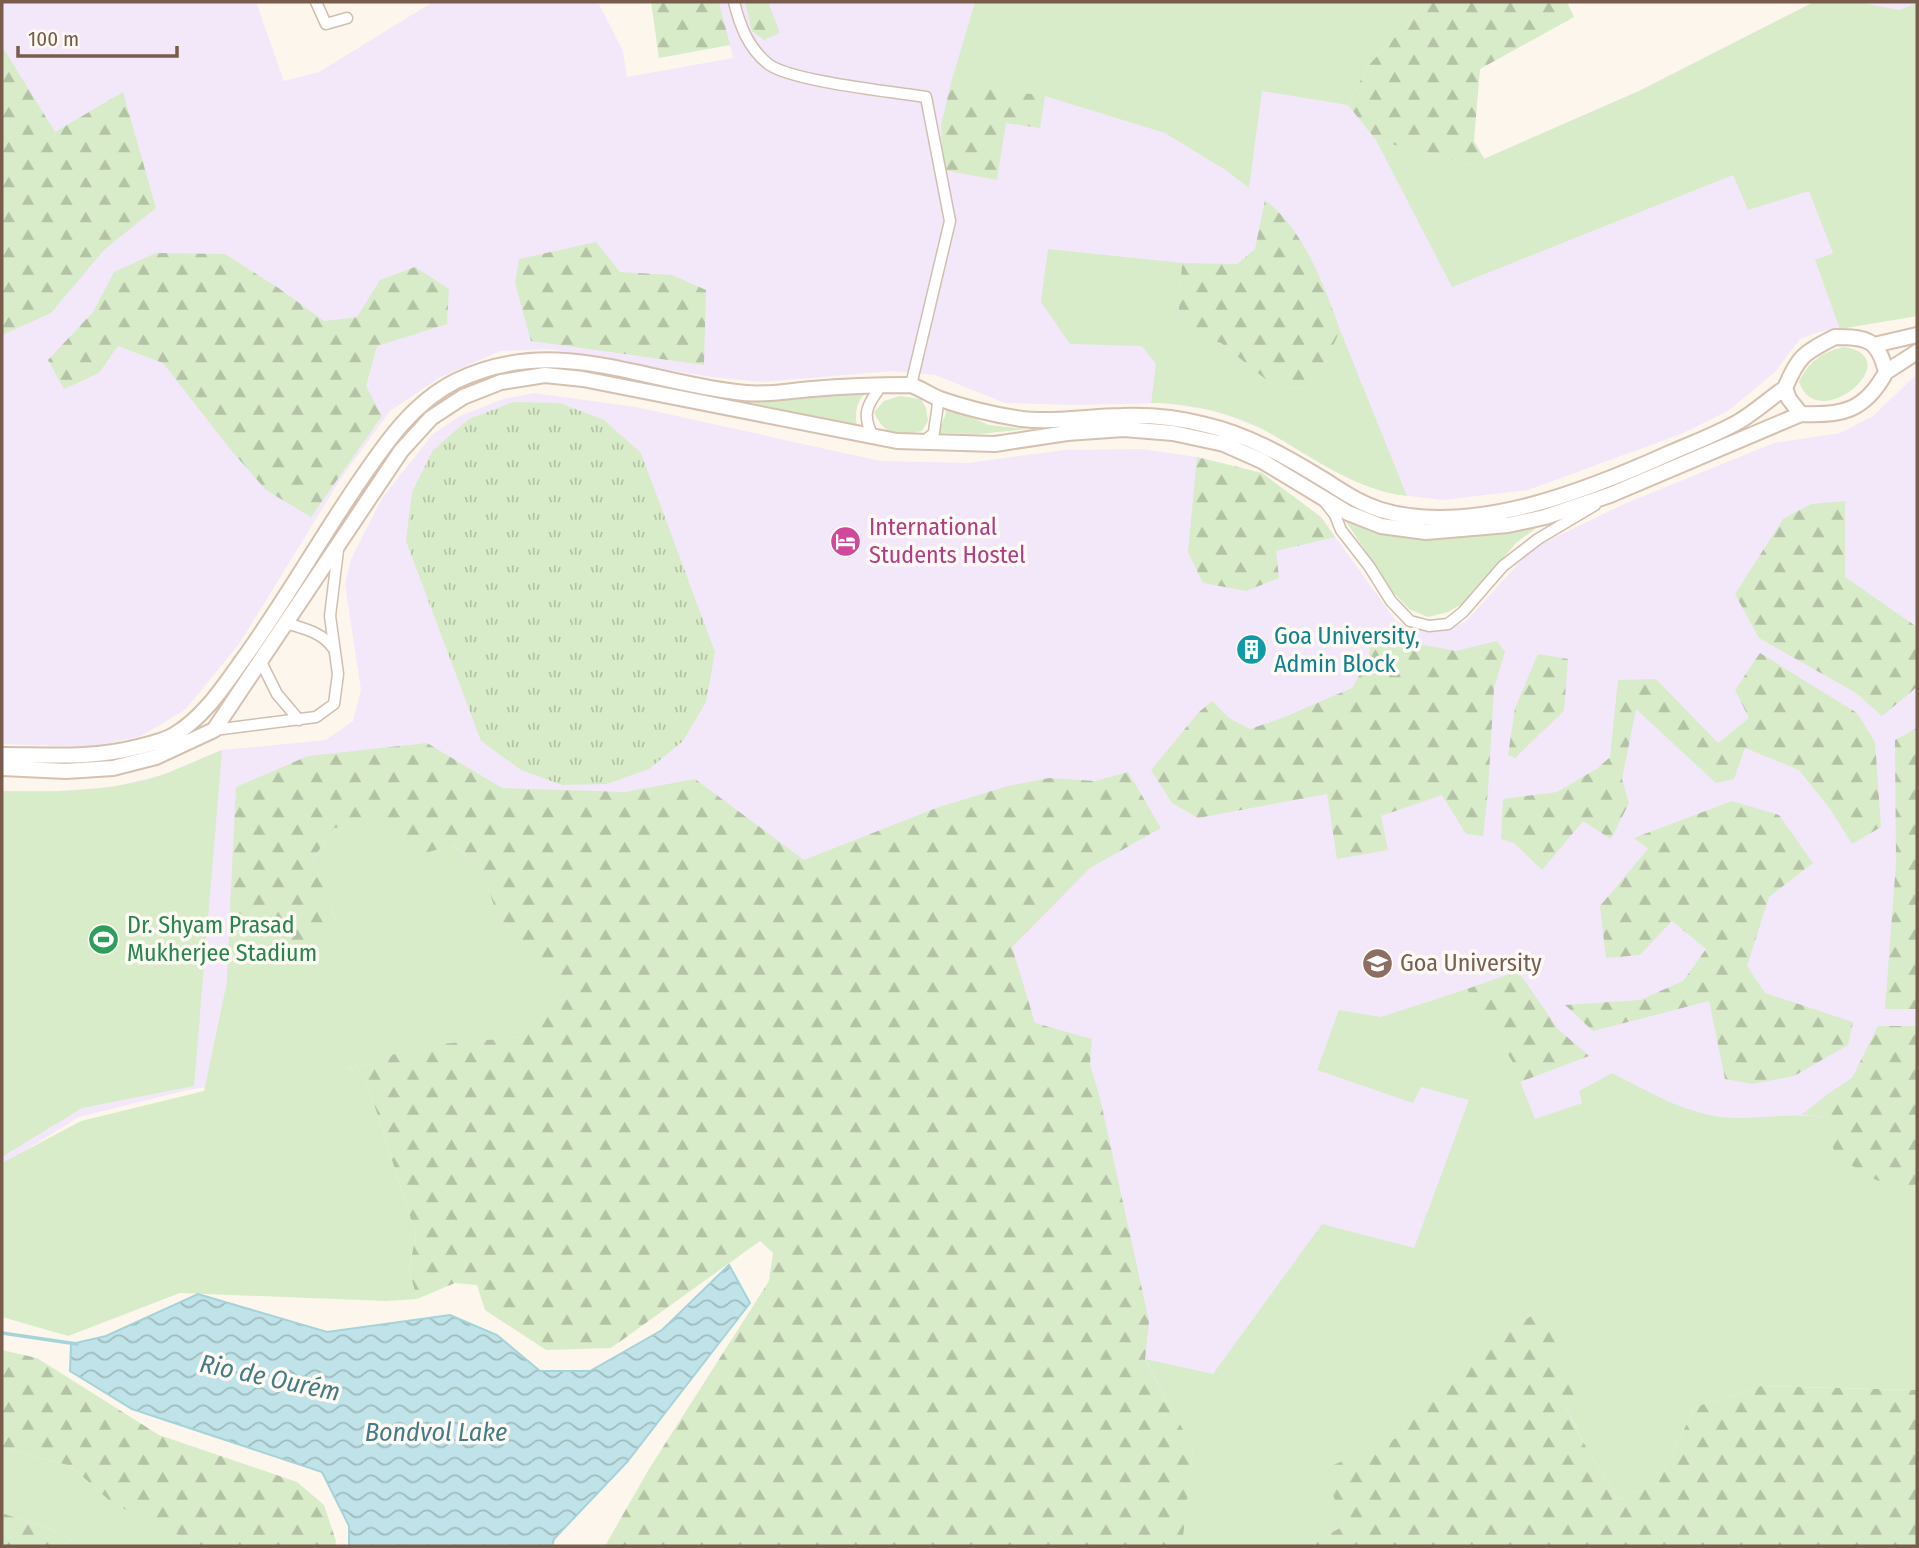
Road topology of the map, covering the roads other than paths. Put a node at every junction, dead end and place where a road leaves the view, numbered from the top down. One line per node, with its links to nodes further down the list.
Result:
1 (316, 2): 3 (street)
2 (734, 2): 9 (street)
3 (347, 18)
4 (1917, 335): 5 (main road)
5 (1874, 345): 7 (main road); 10 (main road)
6 (1917, 352): 7 (main road)
7 (1886, 372): 13 (main road)
8 (894, 385): 9 (main road); 11 (main road); 18 (main road)
9 (911, 385): 12 (main road)
10 (1784, 388): 12 (main road); 13 (main road)
11 (877, 392): 14 (street)
12 (938, 398): 15 (street)
13 (1801, 414): 16 (main road)
14 (873, 437): 15 (main road); 18 (main road)
15 (922, 443): 17 (main road)
16 (1610, 495): 17 (main road); 17 (street)
17 (1323, 498)
18 (332, 544): 19 (main road); 20 (street); 24 (main road)
19 (286, 623): 20 (street); 21 (main road)
20 (334, 651): 22 (street)
21 (261, 662): 22 (street); 23 (main road)
22 (299, 720): 23 (street)
23 (214, 730): 24 (main road)
24 (6, 761)

